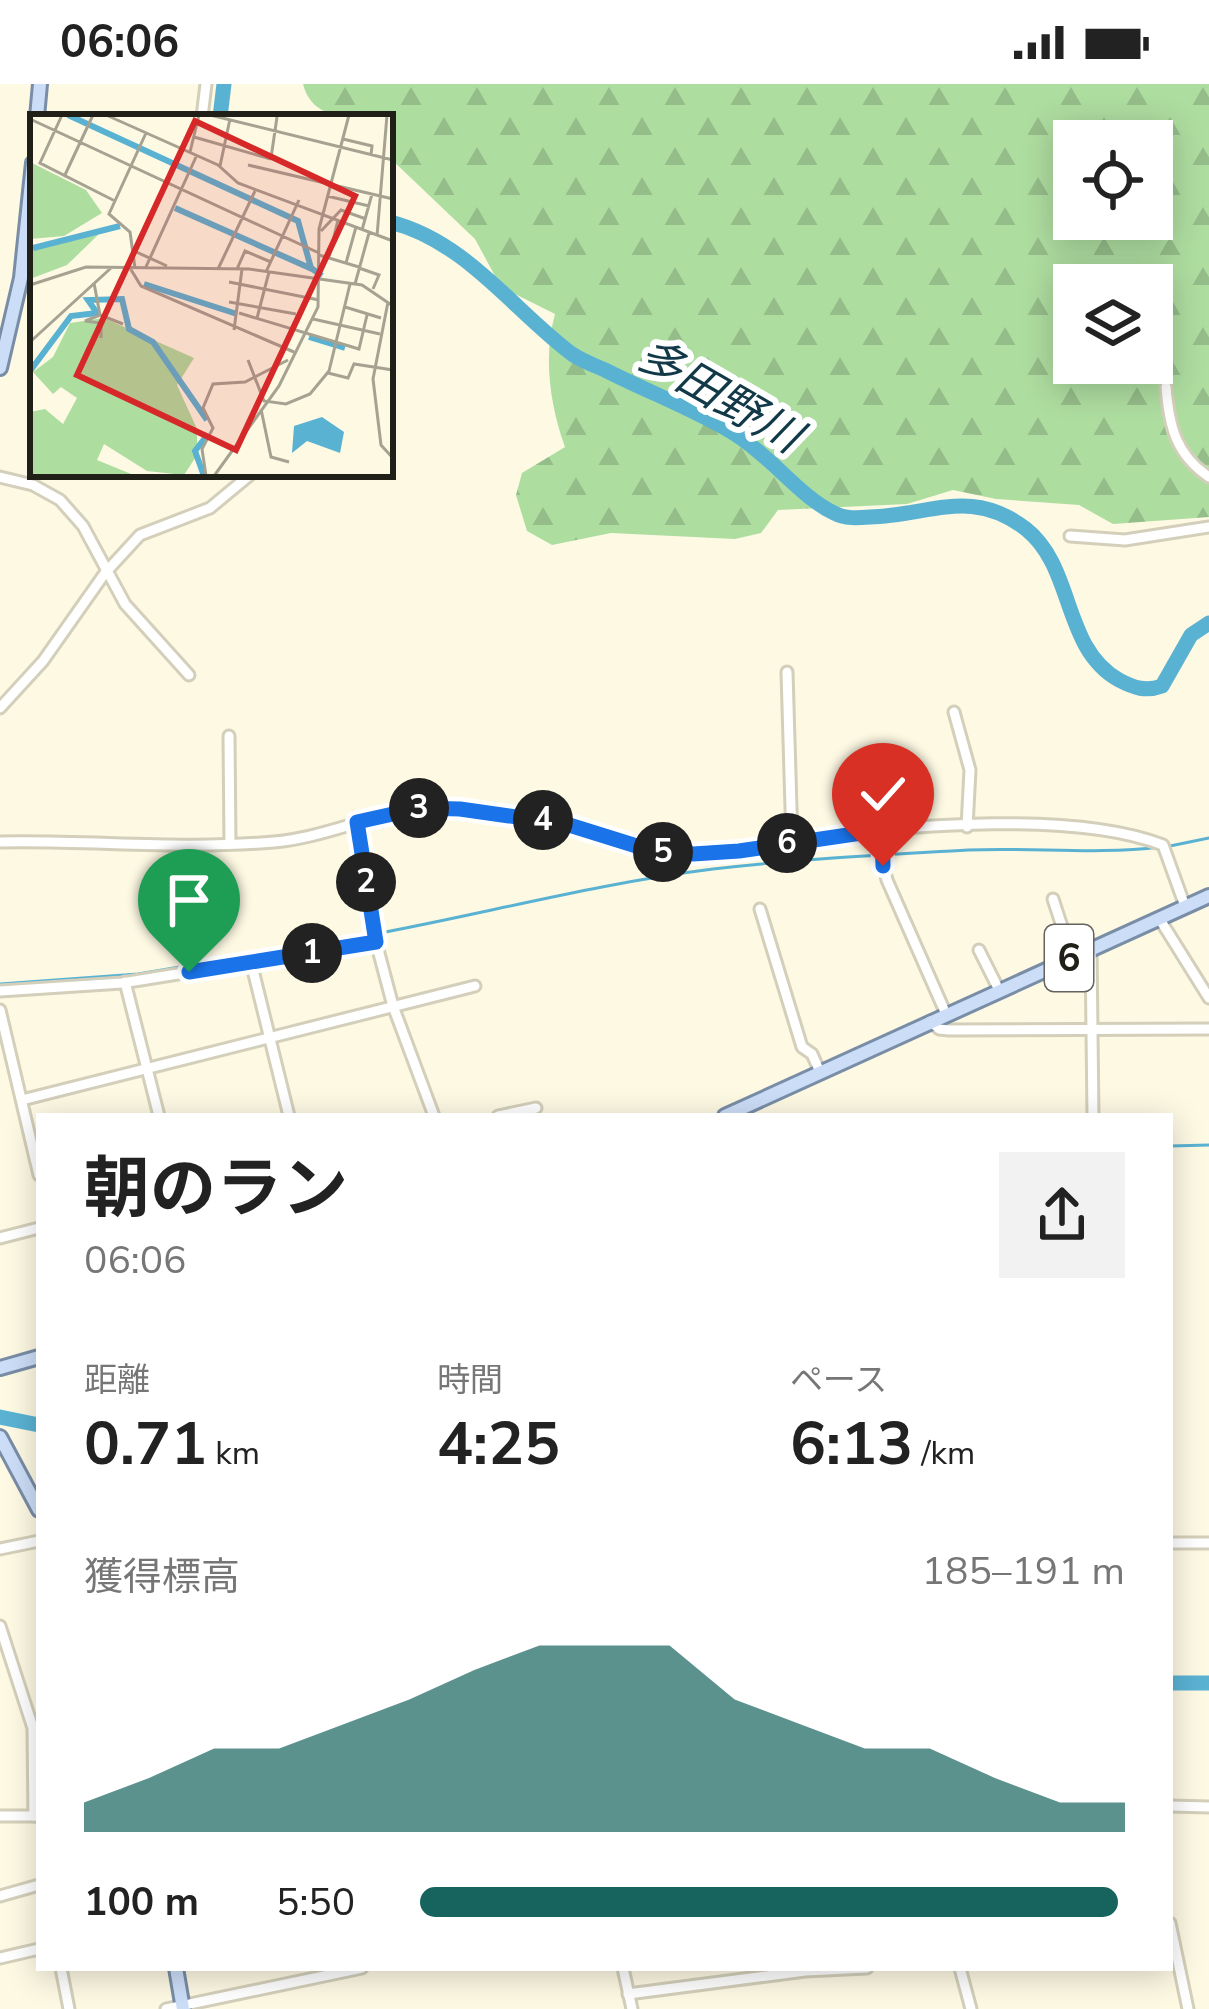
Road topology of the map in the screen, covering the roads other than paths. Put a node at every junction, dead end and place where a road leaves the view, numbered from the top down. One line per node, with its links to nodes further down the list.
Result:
1 (40, 84): 3 (main road)
2 (206, 84): 4 (street)
3 (37, 114)
4 (202, 114)
5 (30, 220): 6 (main road)
6 (0, 368)
7 (1166, 387): 10 (street)
8 (0, 477): 13 (street)
9 (247, 477): 13 (street)
10 (1209, 477)
11 (1209, 527): 12 (street)
12 (1070, 536)
13 (106, 574): 15 (street); 16 (street)
14 (787, 673): 23 (street)
15 (189, 675)
16 (0, 708)
17 (954, 712): 20 (street)
18 (229, 736): 24 (street)
19 (357, 822): 23 (street); 24 (street); 30 (street)
20 (967, 827): 21 (street); 27 (street)
21 (882, 830): 23 (street); 42 (street)
22 (0, 842): 24 (street)
23 (792, 842)
24 (230, 844)
25 (1209, 896): 27 (main road, 6)
26 (1053, 898): 33 (street)
27 (1185, 906): 29 (main road, 6)
28 (760, 909): 48 (street)
29 (1159, 918): 31 (main road, 6); 39 (street)
30 (376, 942): 34 (street); 40 (street)
31 (1091, 948): 33 (main road, 6); 45 (street)
32 (979, 950): 37 (street)
33 (1072, 957): 37 (main road, 6)
34 (251, 962): 35 (street); 46 (street)
35 (125, 982): 38 (street); 47 (street)
36 (475, 986): 40 (street)
37 (999, 990): 42 (main road, 6)
38 (0, 991)
39 (1209, 998)
40 (393, 1006): 46 (street); 53 (street)
41 (0, 1010): 49 (street)
42 (946, 1014): 43 (main road, 6)
43 (930, 1021): 45 (street); 48 (main road, 6)
44 (1209, 1029): 45 (street)
45 (1093, 1030): 56 (street)
46 (268, 1036): 47 (street); 52 (street)
47 (147, 1068): 49 (street); 51 (street)
48 (820, 1072): 55 (main road, 6)
49 (22, 1100): 57 (street)
50 (536, 1108): 54 (street)
51 (158, 1113)
52 (288, 1113)
53 (433, 1113)
54 (512, 1113)
55 (731, 1113)
56 (1093, 1113)
57 (36, 1162)
58 (36, 1229): 59 (street)
59 (0, 1238)
60 (36, 1358): 61 (main road)
61 (0, 1368)
62 (0, 1437): 63 (main road)
63 (36, 1504)
64 (36, 1542): 67 (street)
65 (1173, 1543): 66 (street)
66 (1209, 1543)
67 (0, 1549)
68 (0, 1626): 69 (street)
69 (14, 1671): 70 (street); 71 (street)
70 (0, 1675)
71 (36, 1794)
72 (1173, 1806): 73 (street)
73 (1209, 1807)
74 (0, 1816): 75 (street)
75 (36, 1816)
76 (36, 1887): 77 (street)
77 (0, 1896)
78 (1173, 1937): 93 (street)
79 (36, 1950): 80 (street)
80 (0, 1958)
81 (62, 1971): 89 (street)
82 (177, 1971): 88 (main road)
83 (348, 1971): 88 (street)
84 (624, 1971): 87 (street)
85 (805, 1971): 87 (street)
86 (961, 1971): 92 (street)
87 (628, 1994): 91 (street)
88 (183, 2007): 90 (street)
89 (69, 2009)
90 (166, 2009)
91 (632, 2009)
92 (971, 2009)
93 (1188, 2009)

